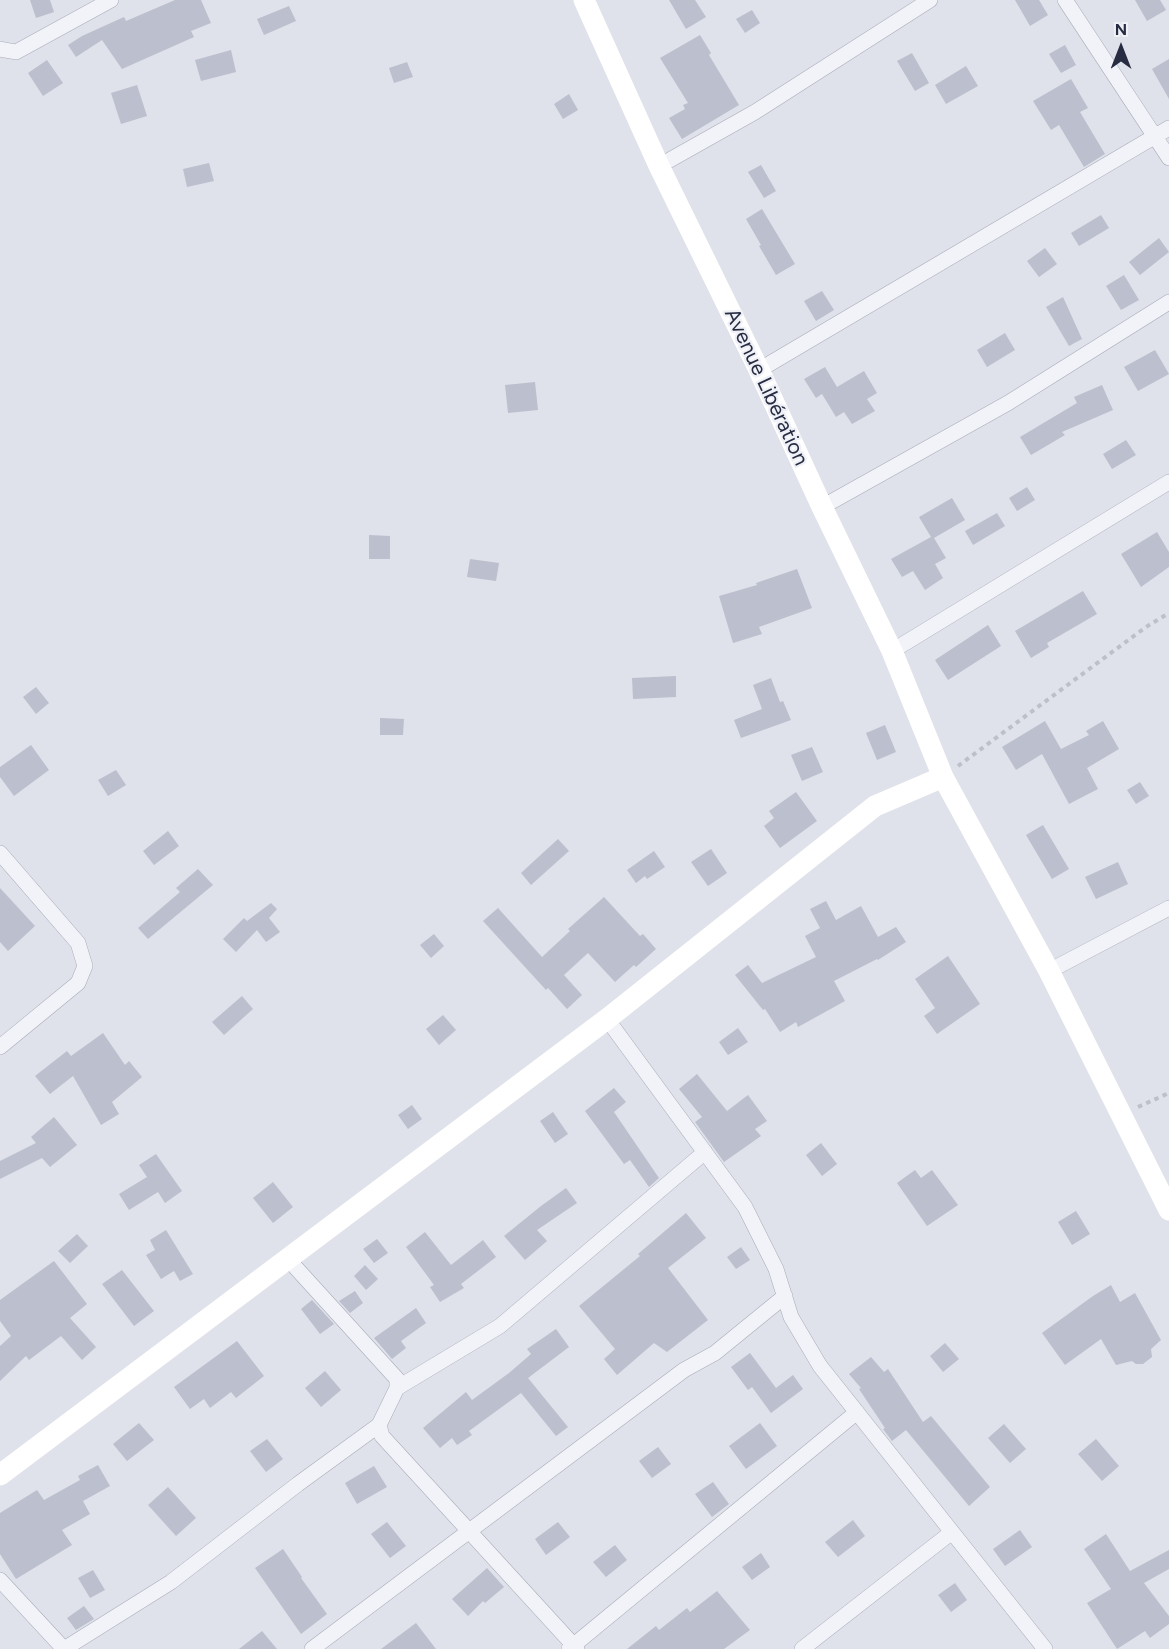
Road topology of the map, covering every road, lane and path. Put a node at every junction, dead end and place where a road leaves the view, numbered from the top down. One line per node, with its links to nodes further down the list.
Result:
1 (111, 0): 5 (street)
2 (585, 0): 9 (street, Avenue Libération)
3 (930, 0): 9 (street)
4 (1065, 0): 7 (street)
5 (0, 49)
6 (1169, 128): 7 (street)
7 (1155, 137): 8 (street); 11 (street)
8 (1169, 158)
9 (659, 166): 11 (street, Avenue Libération)
10 (1169, 302): 13 (street)
11 (759, 370): 13 (street, Avenue Libération)
12 (1169, 482): 15 (street)
13 (822, 507): 15 (street, Avenue Libération)
14 (1169, 613): 16 (path)
15 (892, 651): 16 (street, Avenue Libération)
16 (943, 777): 19 (street, Avenue Libération); 20 (street)
17 (3, 860): 21 (street)
18 (1169, 909): 19 (street)
19 (1049, 971): 23 (street, Avenue Libération)
20 (607, 1018): 24 (street); 26 (street)
21 (0, 1047)
22 (1169, 1093): 23 (path)
23 (1121, 1115): 25 (street, Avenue Libération)
24 (705, 1152): 27 (street); 28 (street)
25 (1169, 1210)
26 (287, 1258): 28 (street); 31 (street)
27 (785, 1296): 29 (street); 32 (street)
28 (397, 1388): 30 (street)
29 (857, 1412): 33 (street); 35 (street)
30 (379, 1425): 32 (street); 36 (street)
31 (0, 1474)
32 (470, 1532): 35 (street); 37 (street)
33 (952, 1532): 38 (street); 39 (street)
34 (0, 1580): 36 (street)
35 (573, 1648)
36 (64, 1649)
37 (312, 1649)
38 (802, 1649)
39 (1044, 1649)

